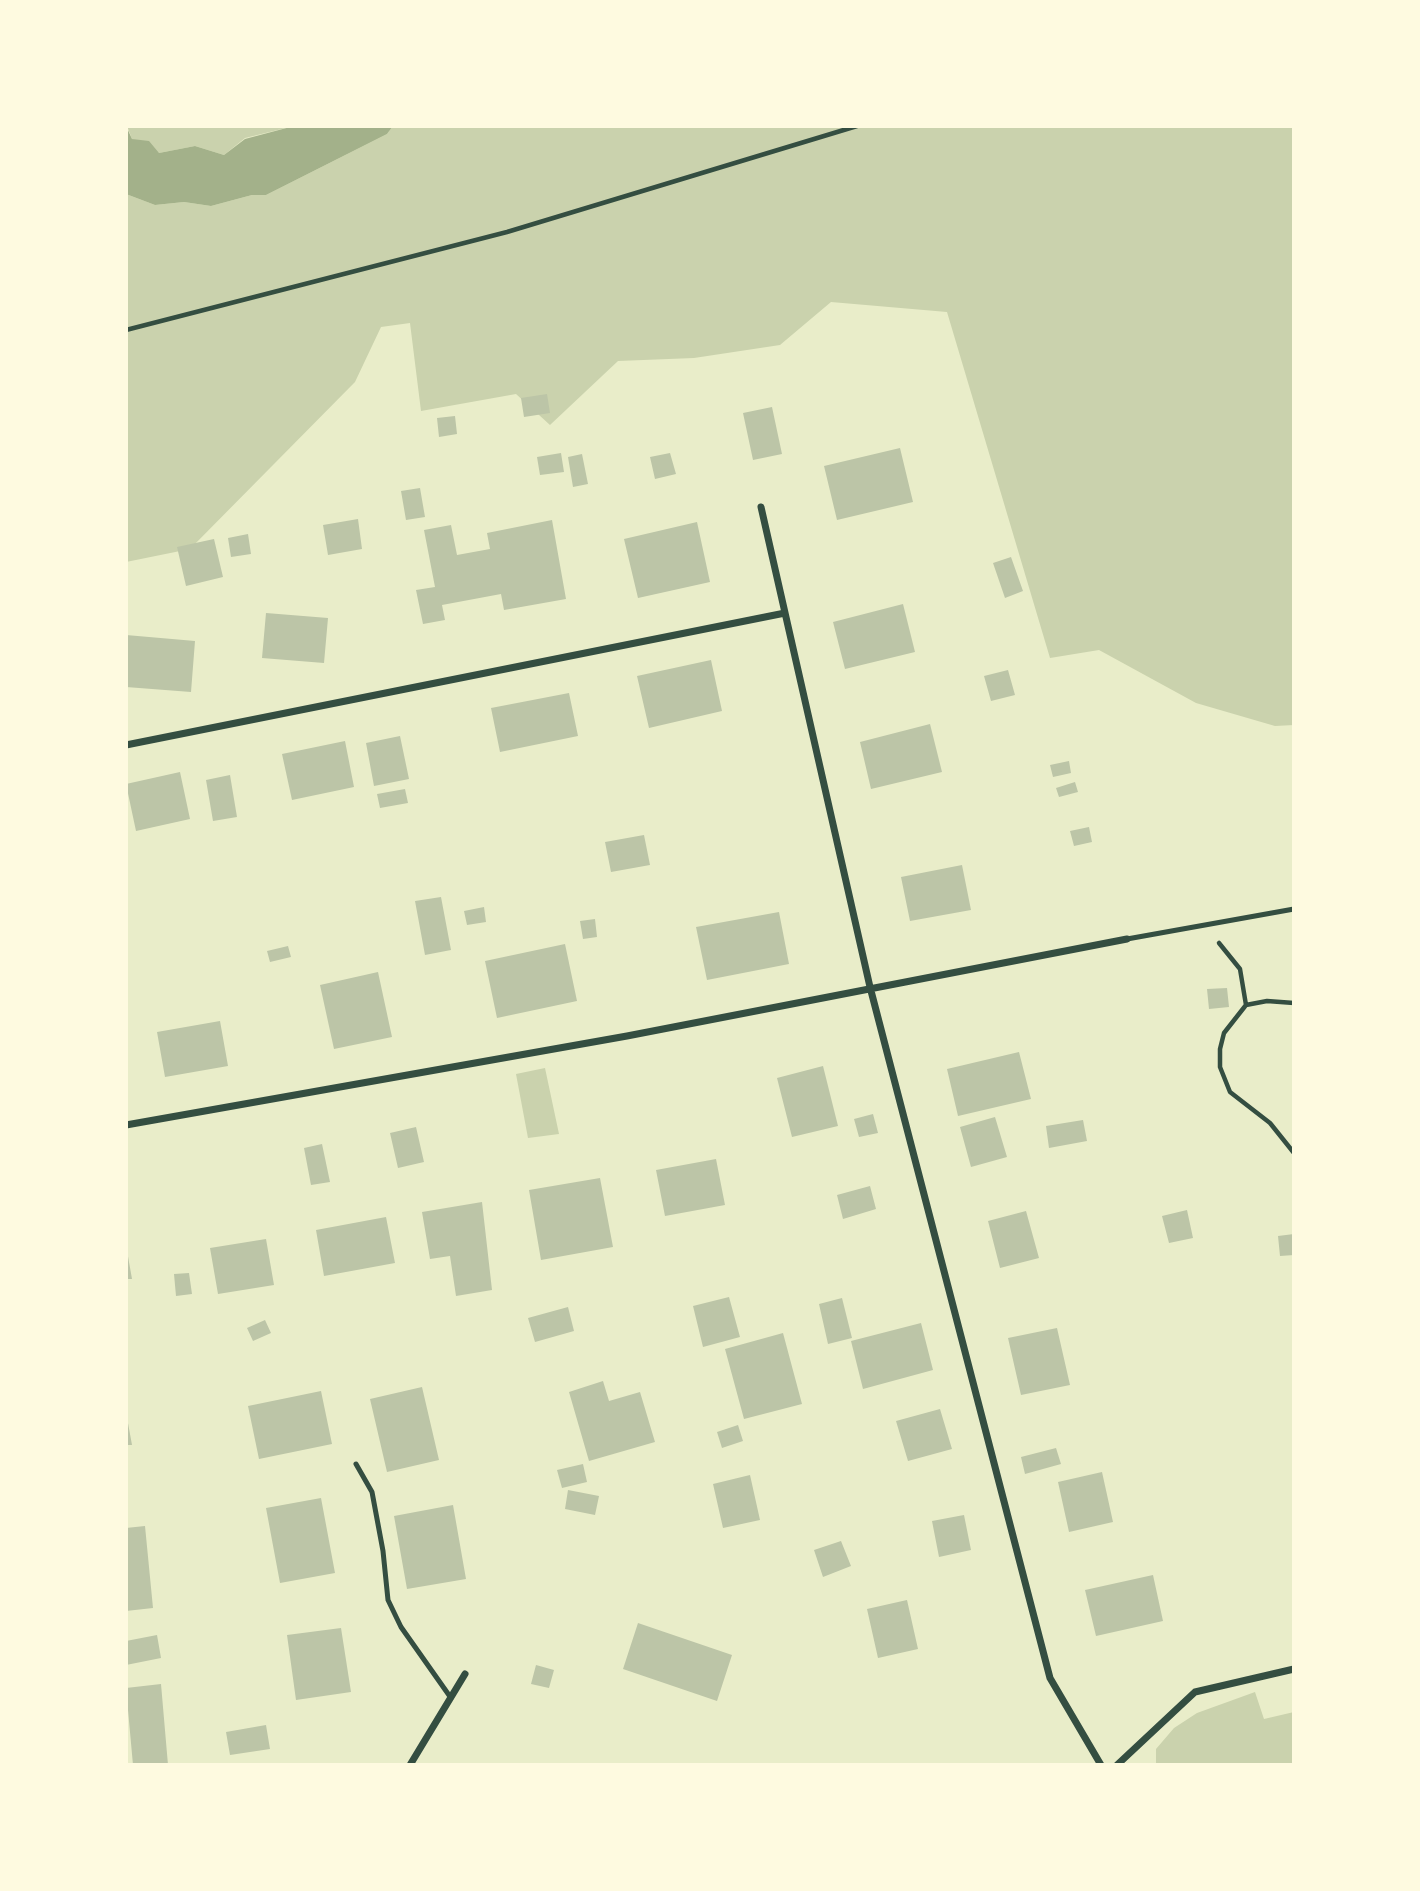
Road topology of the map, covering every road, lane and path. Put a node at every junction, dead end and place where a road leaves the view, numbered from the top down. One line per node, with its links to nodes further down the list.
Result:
1 (857, 126): 2 (path)
2 (126, 330)
3 (761, 507): 4 (street)
4 (785, 613): 5 (street); 9 (street)
5 (126, 745)
6 (1294, 909): 7 (lane)
7 (1206, 925): 8 (lane); 11 (path)
8 (1126, 939): 9 (street)
9 (870, 987): 12 (street); 19 (street)
10 (1294, 1003): 11 (path)
11 (1246, 1004): 13 (path)
12 (126, 1125)
13 (1294, 1153)
14 (356, 1464): 17 (lane)
15 (1294, 1669): 20 (street)
16 (466, 1674): 17 (street)
17 (451, 1698): 18 (street)
18 (410, 1765)
19 (1101, 1765)
20 (1117, 1765)

